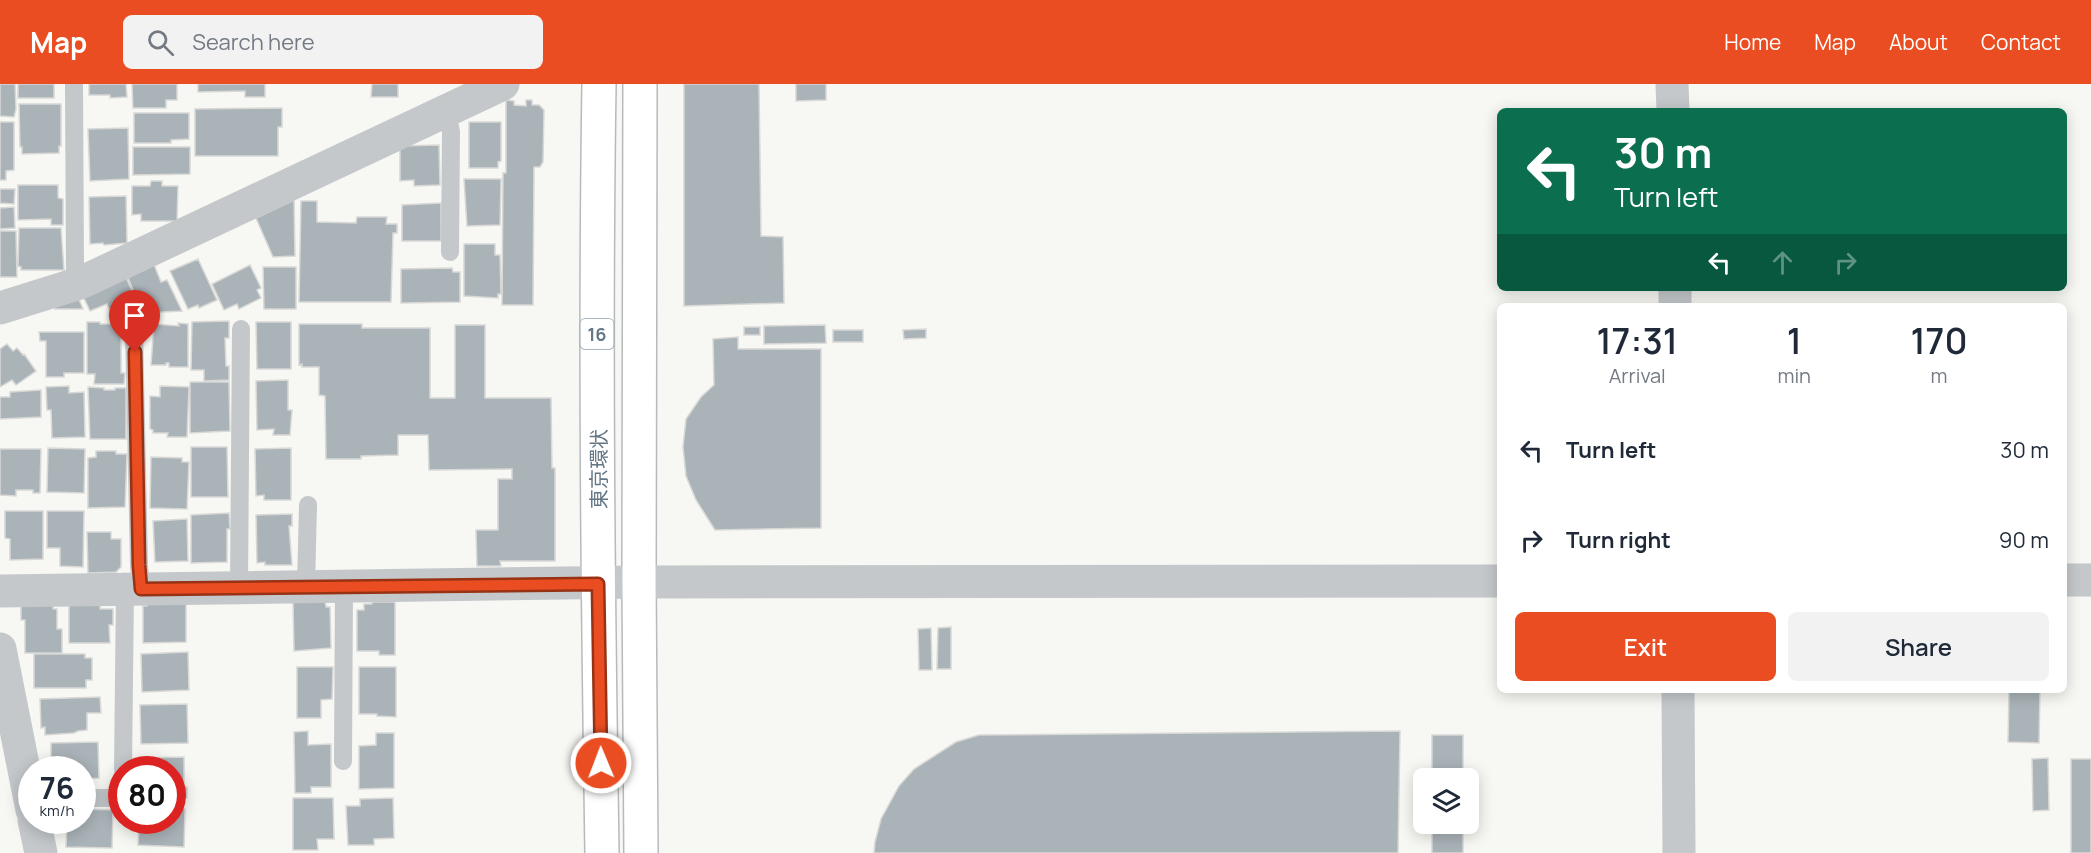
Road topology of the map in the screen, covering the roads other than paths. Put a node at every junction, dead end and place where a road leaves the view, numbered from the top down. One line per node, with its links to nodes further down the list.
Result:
1 (74, 84): 9 (lane)
2 (503, 84): 7 (street)
3 (599, 84): 18 (highway, 東京環状 / 16)
4 (640, 84): 16 (highway, 16)
5 (1672, 84): 6 (street)
6 (1673, 108)
7 (447, 111): 8 (lane); 9 (street)
8 (450, 252)
9 (80, 283): 10 (street)
10 (0, 308)
11 (134, 329): 22 (lane)
12 (241, 329): 21 (lane)
13 (308, 505): 20 (lane)
14 (2067, 580): 15 (street)
15 (2091, 580)
16 (639, 582): 17 (street); 18 (street); 32 (highway, 16)
17 (1497, 582)
18 (598, 584): 19 (street); 31 (highway, 東京環状 / 16)
19 (344, 586): 20 (street); 28 (lane)
20 (306, 587): 21 (street)
21 (239, 588): 22 (street)
22 (133, 589): 23 (street); 27 (lane)
23 (0, 591)
24 (0, 649): 26 (street)
25 (1678, 693): 33 (street)
26 (21, 756)
27 (124, 756)
28 (343, 761)
29 (37, 834): 30 (street)
30 (41, 853)
31 (602, 853)
32 (641, 853)
33 (1679, 853)

